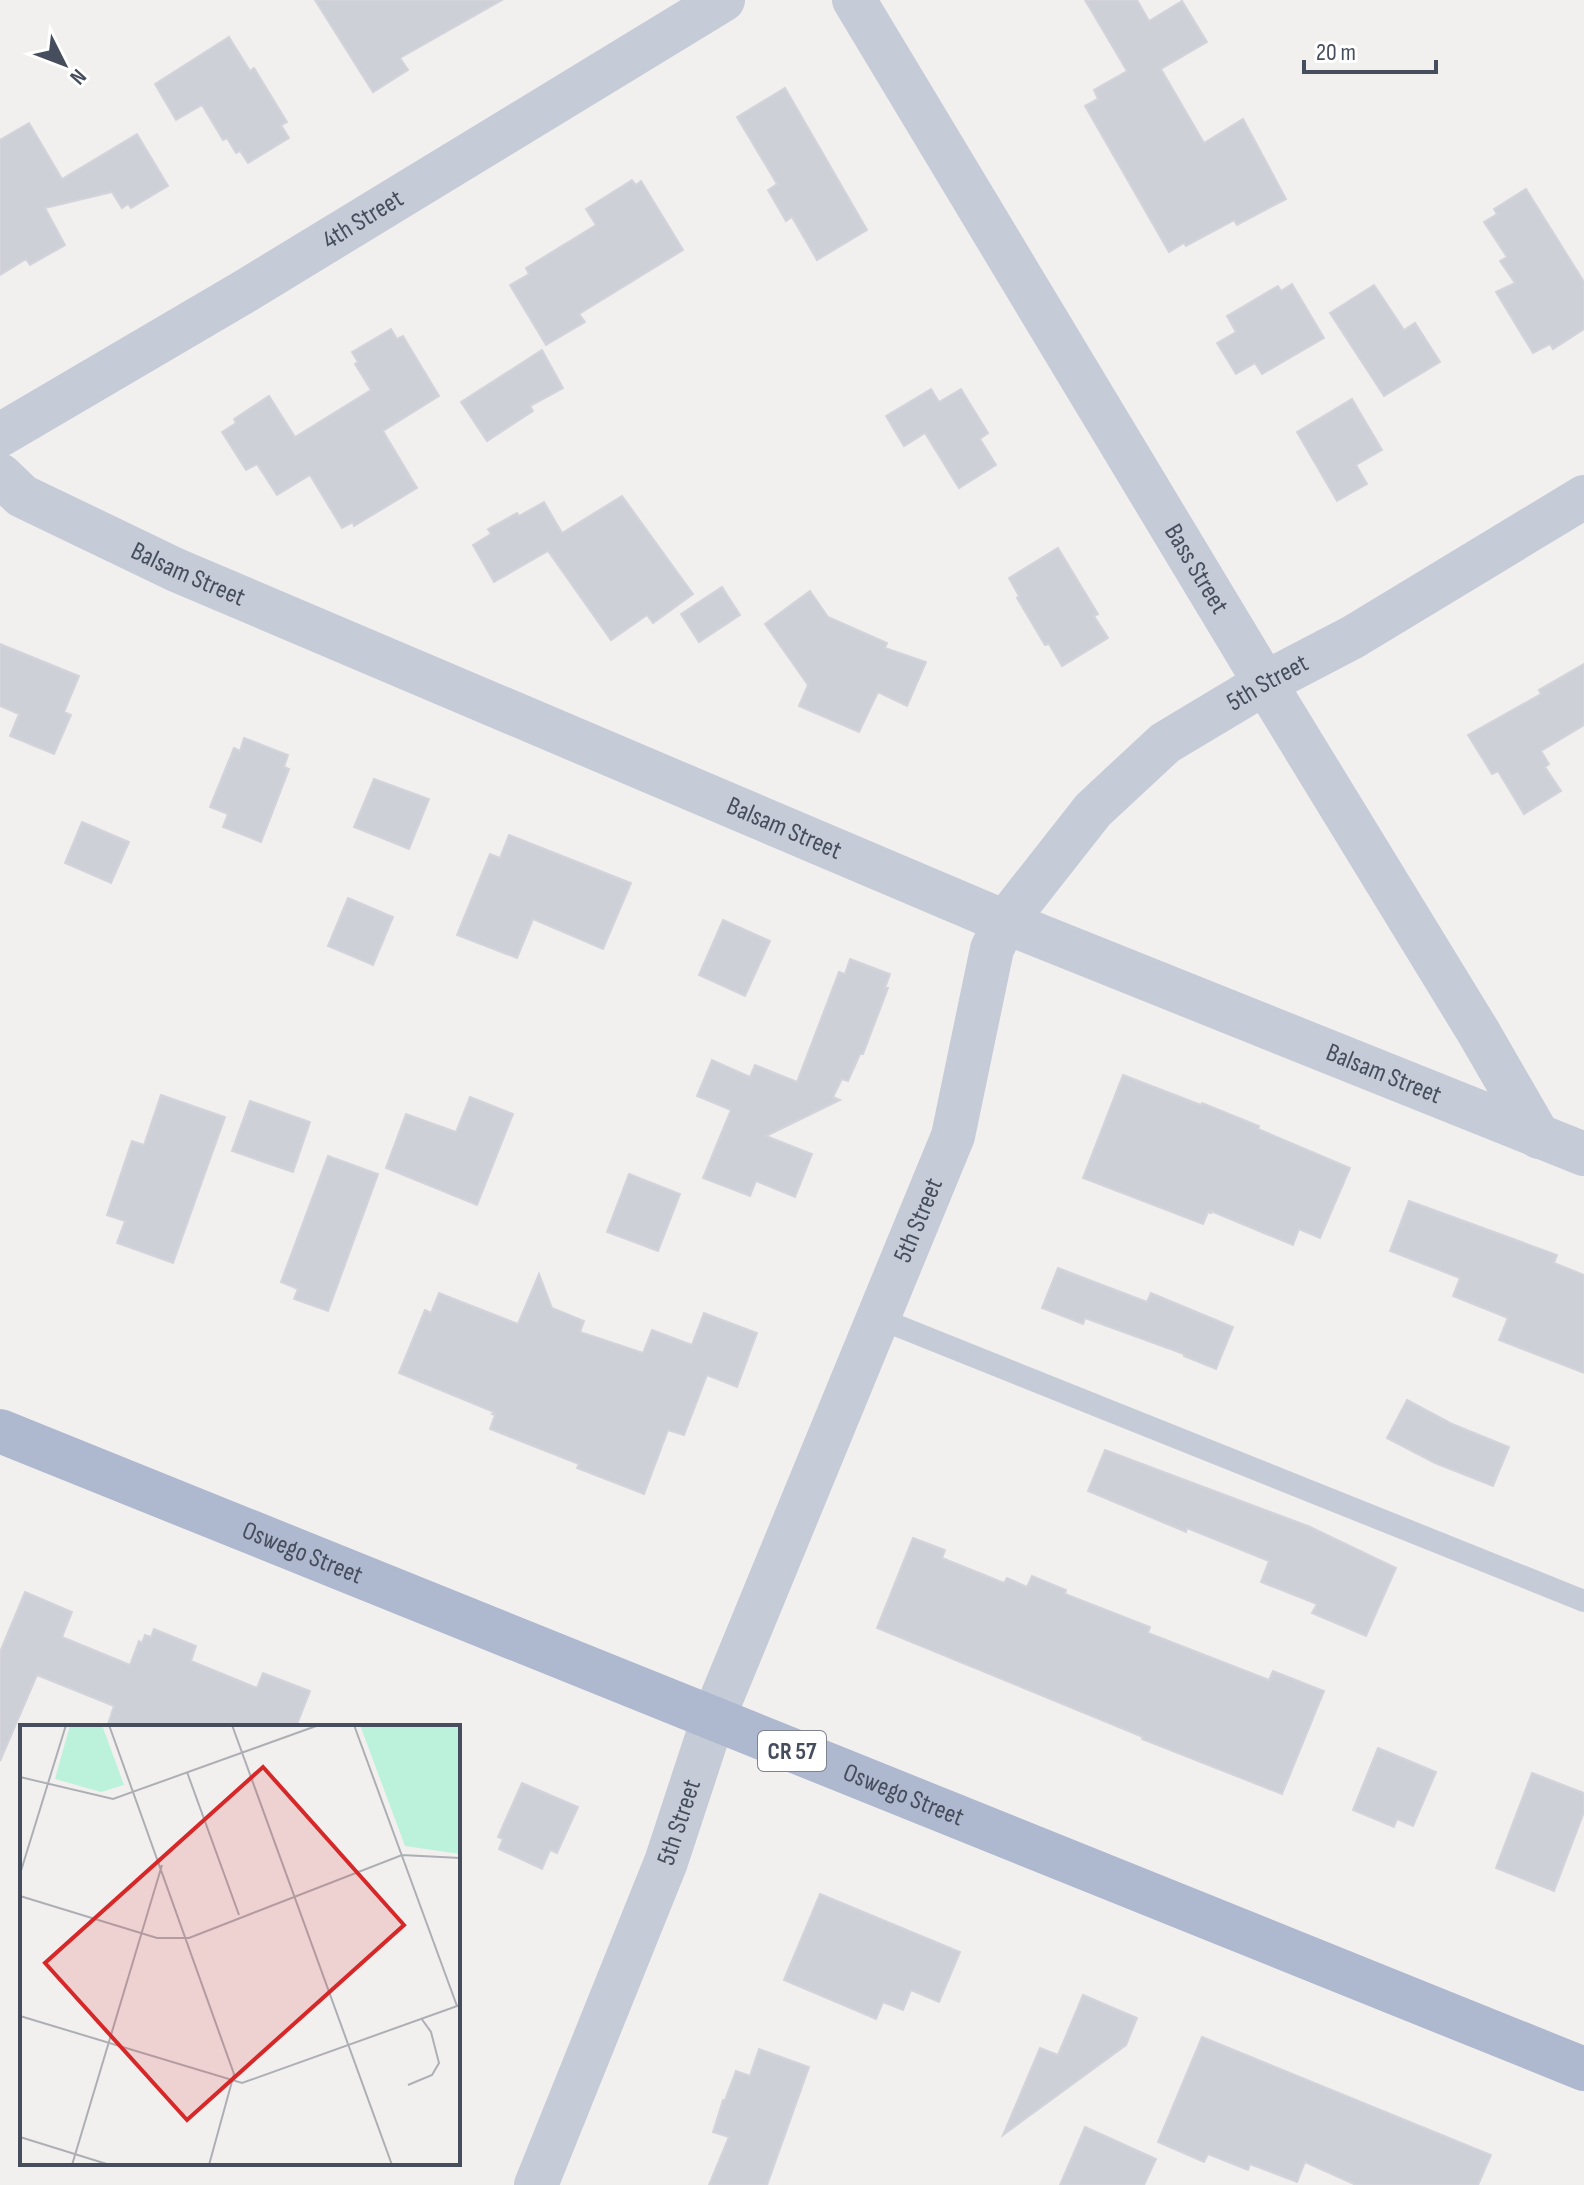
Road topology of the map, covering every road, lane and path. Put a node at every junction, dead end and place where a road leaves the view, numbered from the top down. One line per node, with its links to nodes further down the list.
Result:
1 (723, 0): 3 (street, 4th Street)
2 (854, 0): 6 (street, Bass Street)
3 (0, 435)
4 (0, 475): 7 (street, Balsam Street)
5 (1584, 497): 6 (street, 5th Street)
6 (1265, 683): 7 (street, 5th Street); 8 (street, Bass Street)
7 (1005, 922): 8 (street, Balsam Street); 10 (street, 5th Street)
8 (1539, 1137): 9 (street, Balsam Street)
9 (1584, 1154)
10 (878, 1318): 12 (lane); 13 (street, 5th Street)
11 (0, 1431): 13 (main road, Oswego Street / CR 57)
12 (1584, 1601)
13 (713, 1719): 14 (main road, Oswego Street / CR 57); 15 (street, 5th Street)
14 (1584, 2069)
15 (536, 2185)

